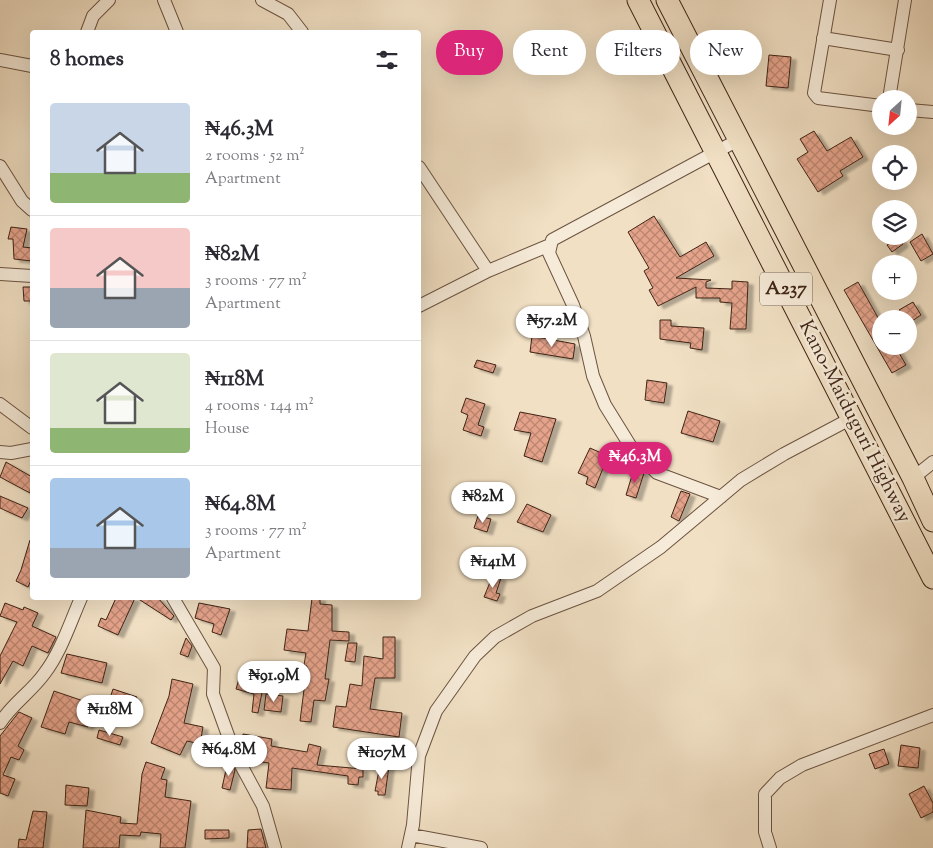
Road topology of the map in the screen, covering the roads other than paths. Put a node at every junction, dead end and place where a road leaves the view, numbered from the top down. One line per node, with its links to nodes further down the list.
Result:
1 (109, 0): 8 (street)
2 (164, 0): 9 (street)
3 (262, 0): 10 (street)
4 (638, 0): 20 (highway, Kano-Maiduguri Highway / A237)
5 (667, 0): 19 (highway, Kano-Maiduguri Highway / A237)
6 (830, 0): 11 (street)
7 (906, 0): 12 (street)
8 (88, 30)
9 (176, 30)
10 (300, 30)
11 (823, 38): 12 (street); 16 (street)
12 (898, 50): 15 (street)
13 (0, 60): 14 (street)
14 (30, 66)
15 (891, 90)
16 (872, 105)
17 (918, 111): 18 (street)
18 (933, 112)
19 (740, 139): 20 (street); 35 (highway, Kano-Maiduguri Highway / A237)
20 (714, 151): 24 (street); 30 (highway, Kano-Maiduguri Highway / A237)
21 (0, 166): 23 (street)
22 (421, 170): 25 (street)
23 (30, 208)
24 (550, 245): 25 (street); 36 (street)
25 (488, 271): 28 (street)
26 (0, 274): 27 (street)
27 (30, 276)
28 (421, 305)
29 (0, 404): 31 (street)
30 (852, 418): 36 (street); 38 (highway, Kano-Maiduguri Highway / A237)
31 (30, 426)
32 (30, 449): 33 (street)
33 (0, 452)
34 (933, 462): 35 (street)
35 (913, 478): 37 (highway, Kano-Maiduguri Highway / A237)
36 (721, 497): 43 (street)
37 (933, 521)
38 (933, 578)
39 (80, 600): 42 (street)
40 (174, 600): 44 (street)
41 (933, 715): 46 (street)
42 (0, 723)
43 (409, 842): 45 (street)
44 (275, 848)
45 (481, 848)
46 (770, 848)

